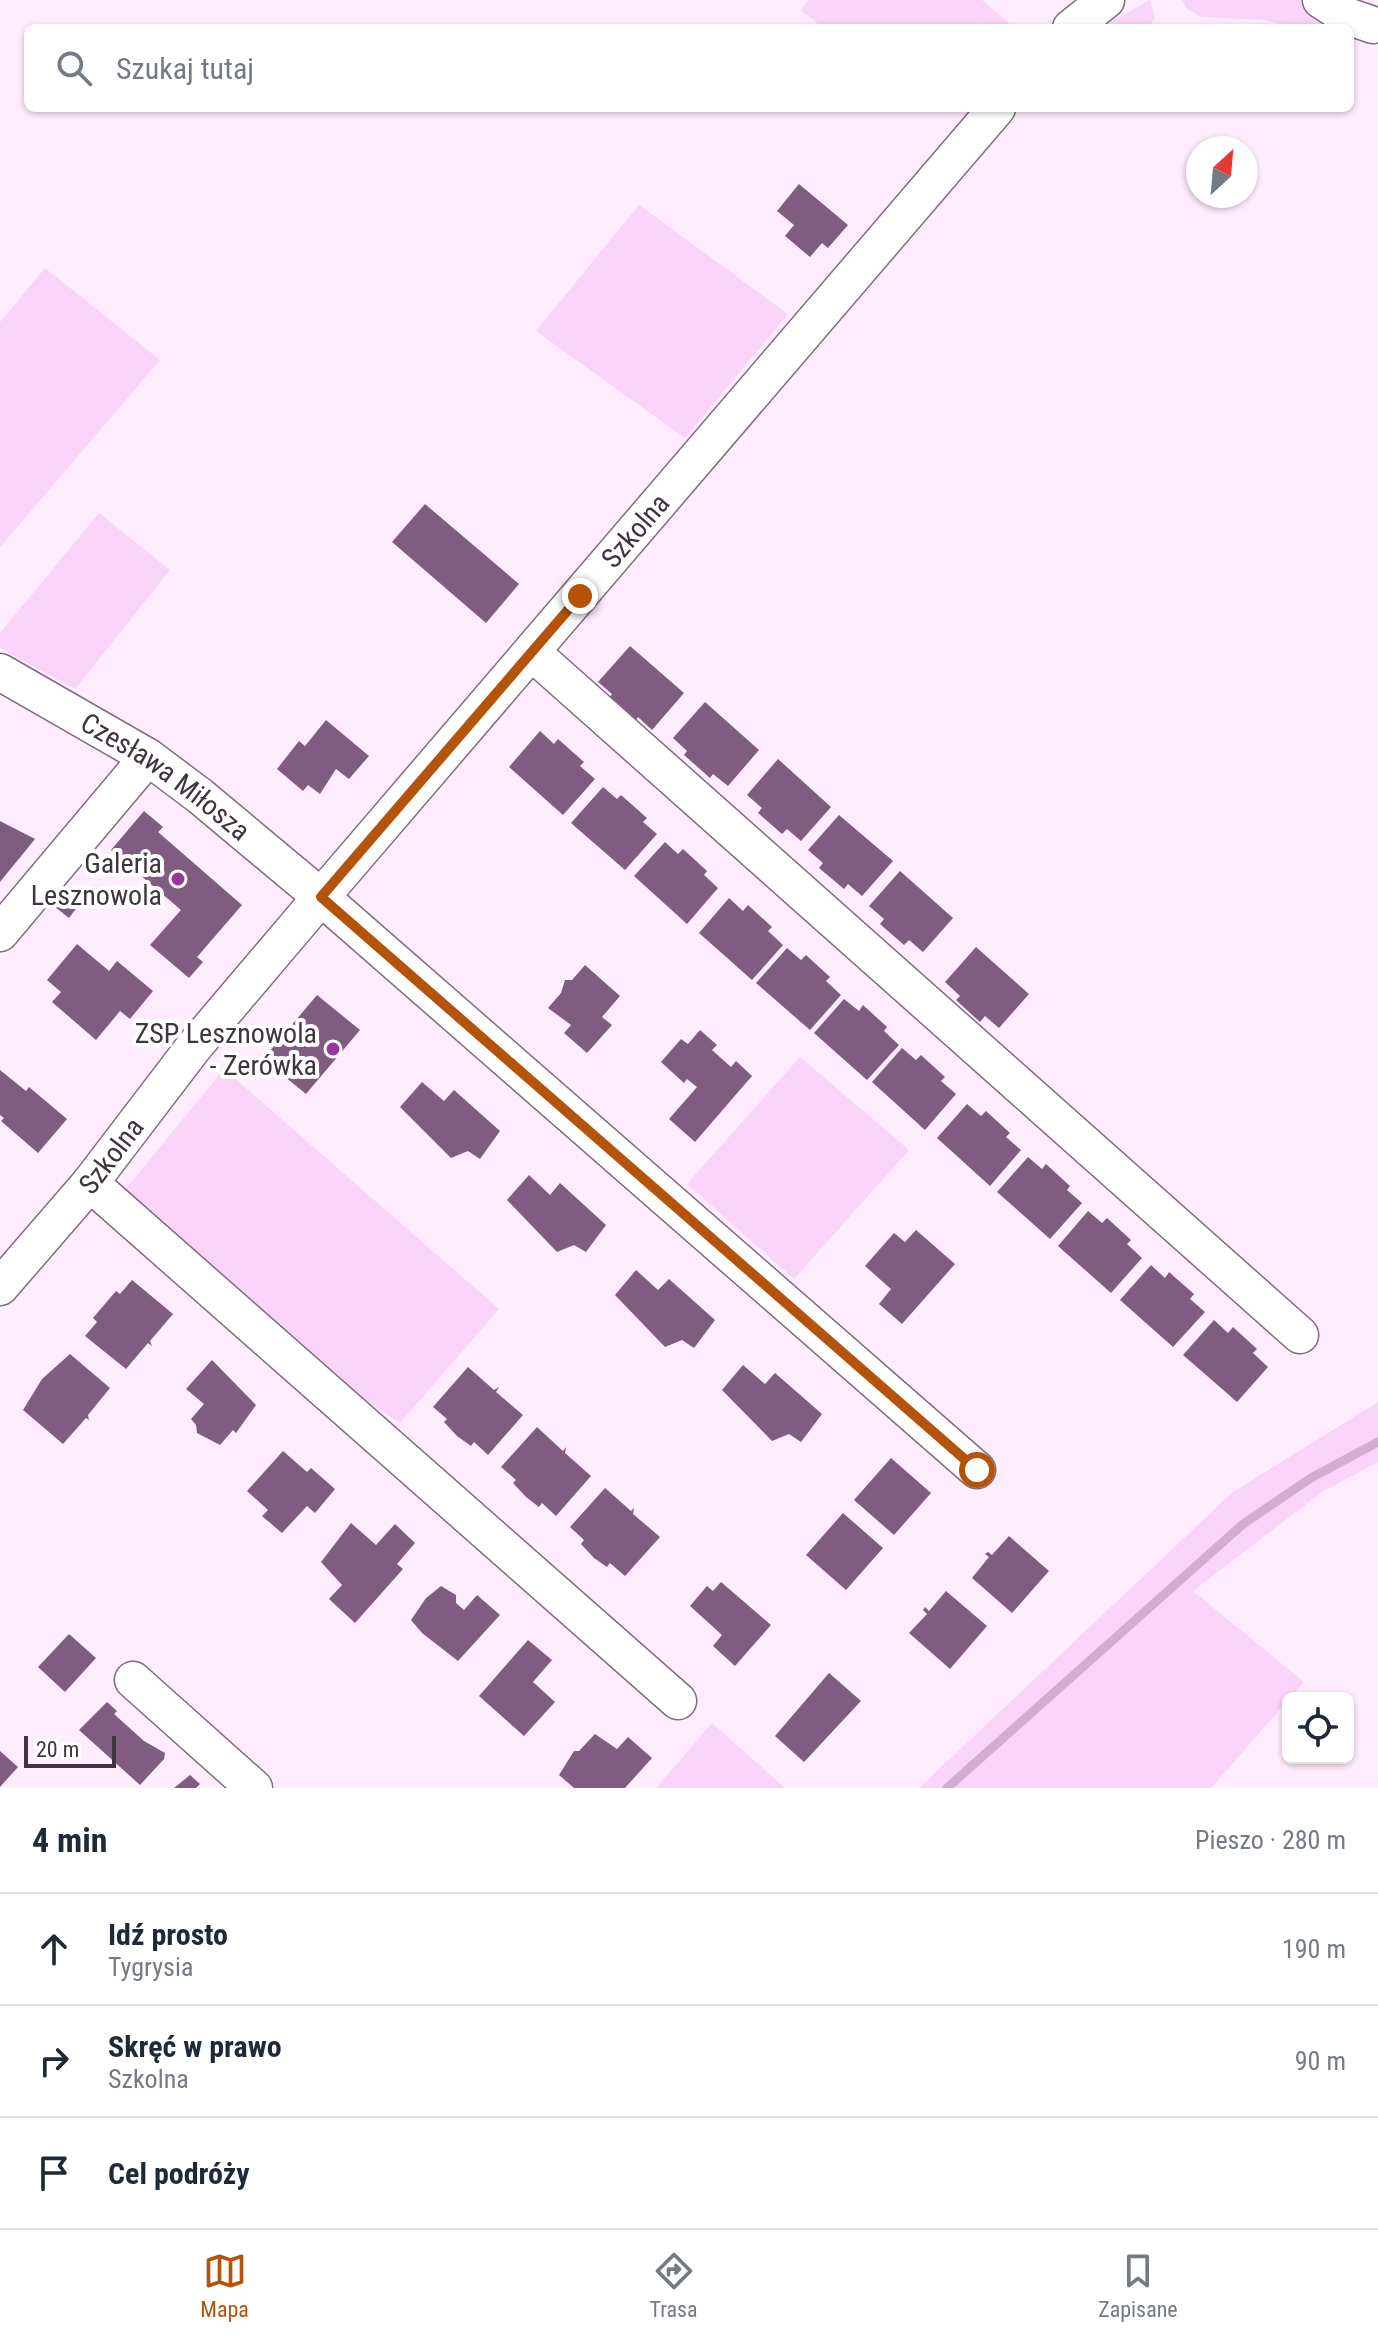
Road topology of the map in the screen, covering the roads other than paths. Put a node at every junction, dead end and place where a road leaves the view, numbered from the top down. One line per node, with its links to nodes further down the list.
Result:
1 (1321, 0): 3 (street)
2 (1109, 1): 4 (street)
3 (1370, 19)
4 (1077, 24)
5 (994, 112): 9 (street, Szkolna)
6 (545, 664): 13 (street)
7 (0, 672): 8 (street, Czesława Miłosza)
8 (148, 757): 9 (street, Czesława Miłosza); 10 (street)
9 (321, 897): 11 (street, Szkolna); 14 (street, Czesława Miłosza)
10 (0, 933)
11 (90, 1183): 12 (street, Szkolna); 16 (street)
12 (0, 1287)
13 (1300, 1335)
14 (977, 1470)
15 (133, 1680): 17 (street)
16 (678, 1701)
17 (254, 1788)

